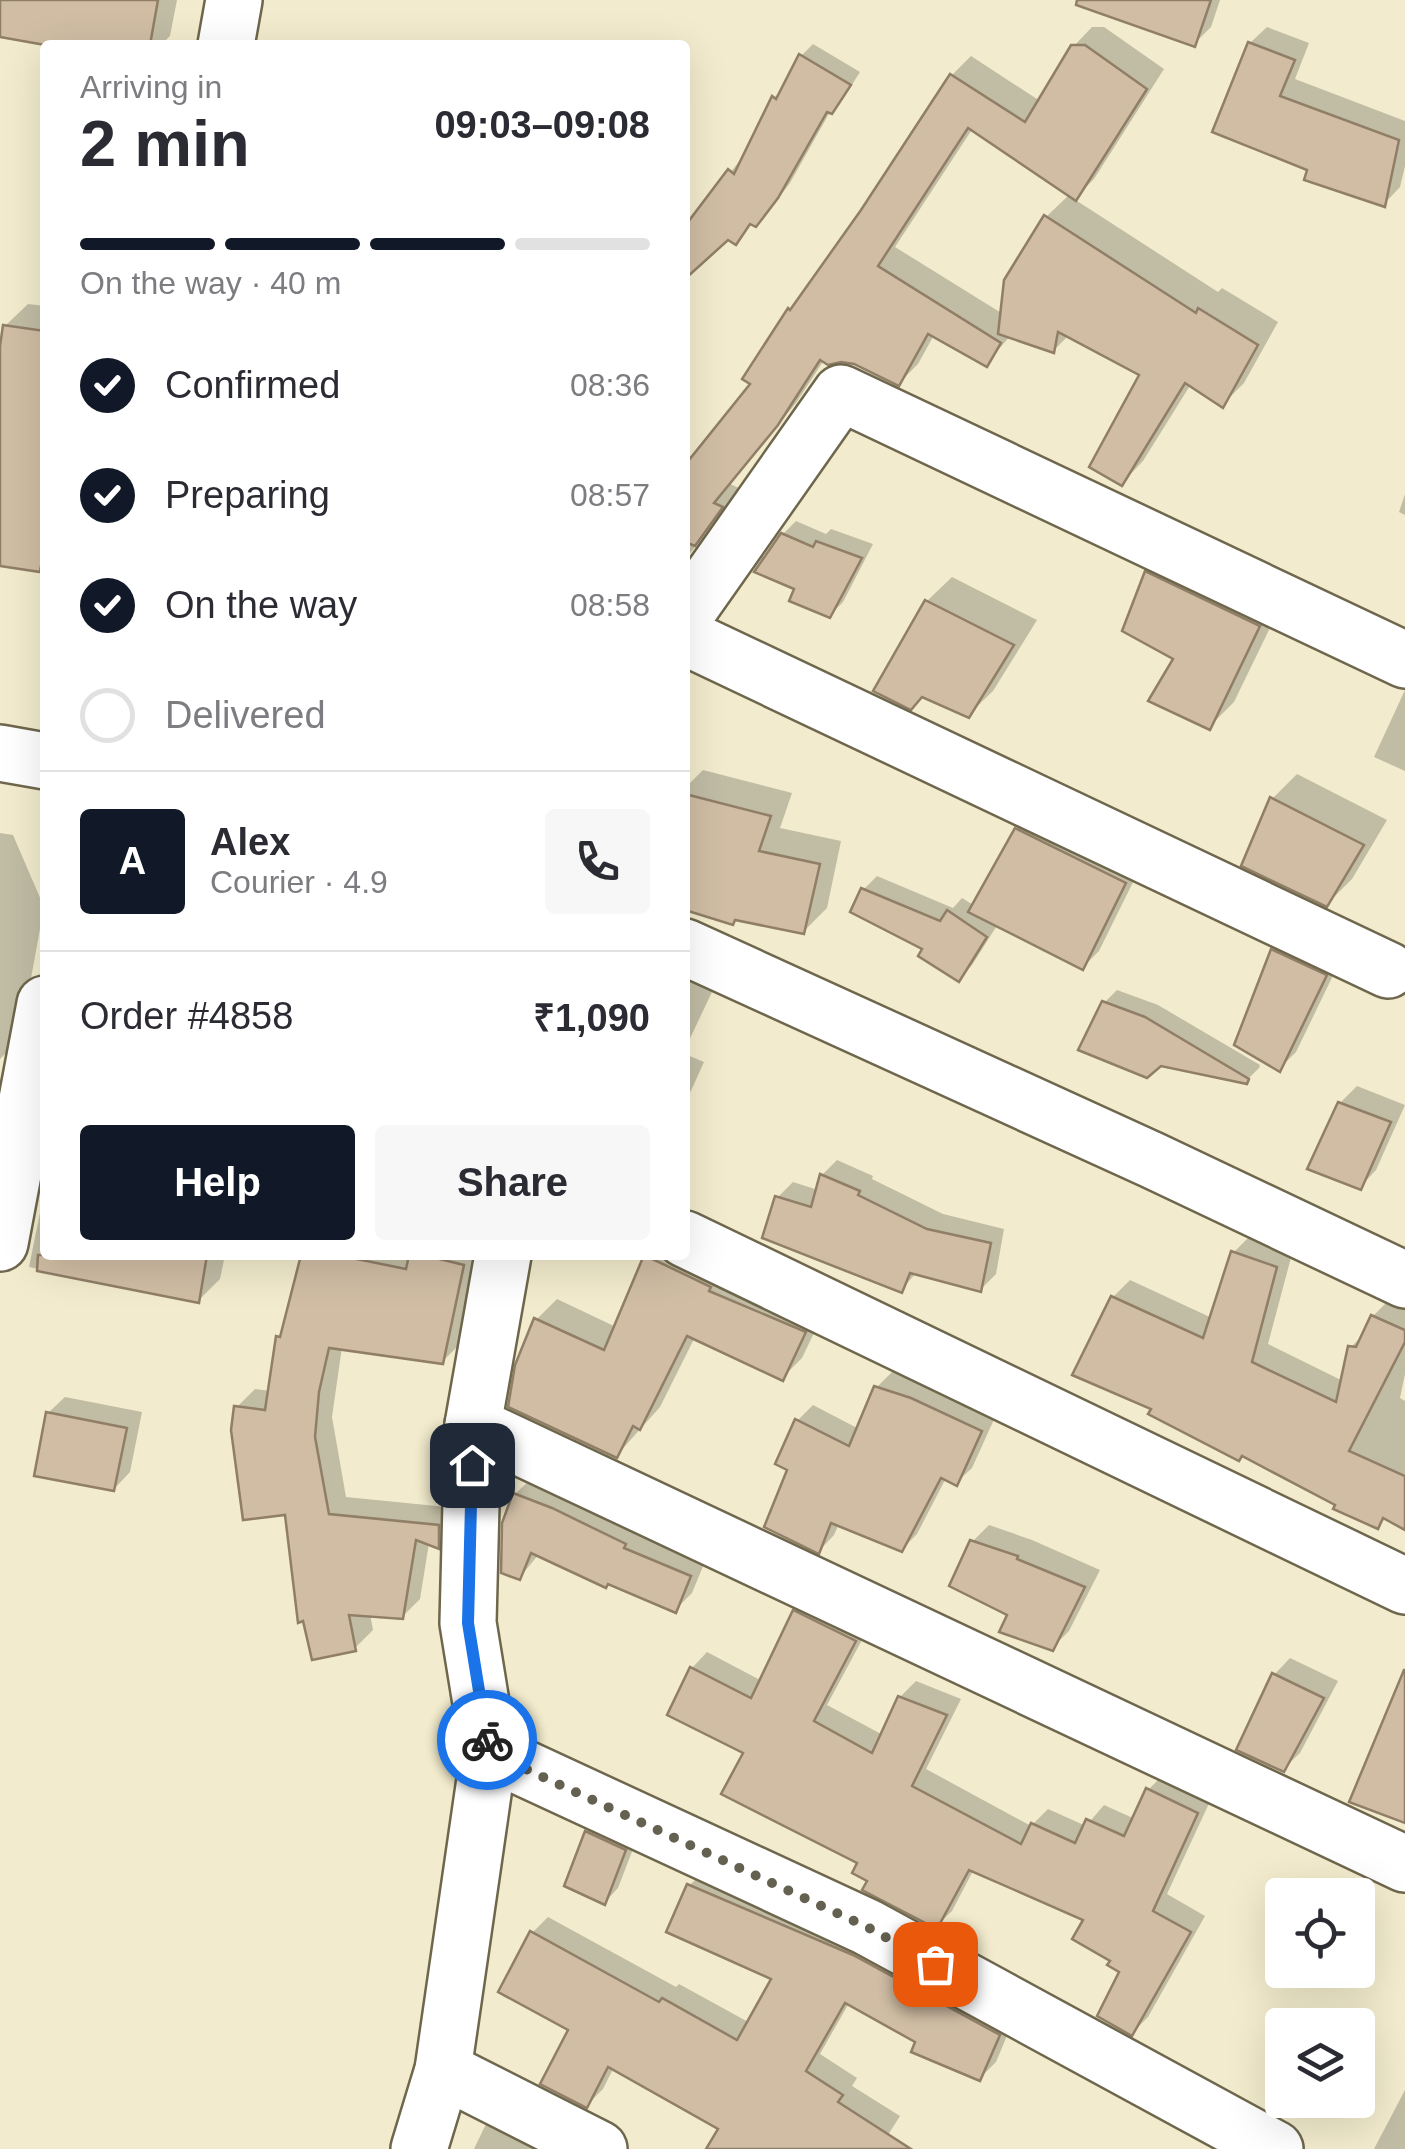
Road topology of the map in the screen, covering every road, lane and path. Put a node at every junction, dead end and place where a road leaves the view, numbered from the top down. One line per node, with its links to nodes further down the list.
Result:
1 (234, 0): 2 (street)
2 (227, 40)
3 (690, 608): 5 (street)
4 (690, 639): 9 (street)
5 (1405, 660)
6 (0, 753): 7 (street)
7 (40, 760)
8 (690, 949): 14 (street)
9 (1388, 970)
10 (40, 1031): 12 (street)
11 (690, 1241): 16 (street)
12 (0, 1243)
13 (502, 1260): 15 (street)
14 (1405, 1280)
15 (473, 1425): 17 (street); 18 (street)
16 (1405, 1586)
17 (489, 1752): 19 (street); 22 (street)
18 (1405, 1864)
19 (443, 2070): 20 (street); 21 (street)
20 (420, 2149)
21 (599, 2149)
22 (1275, 2149)

